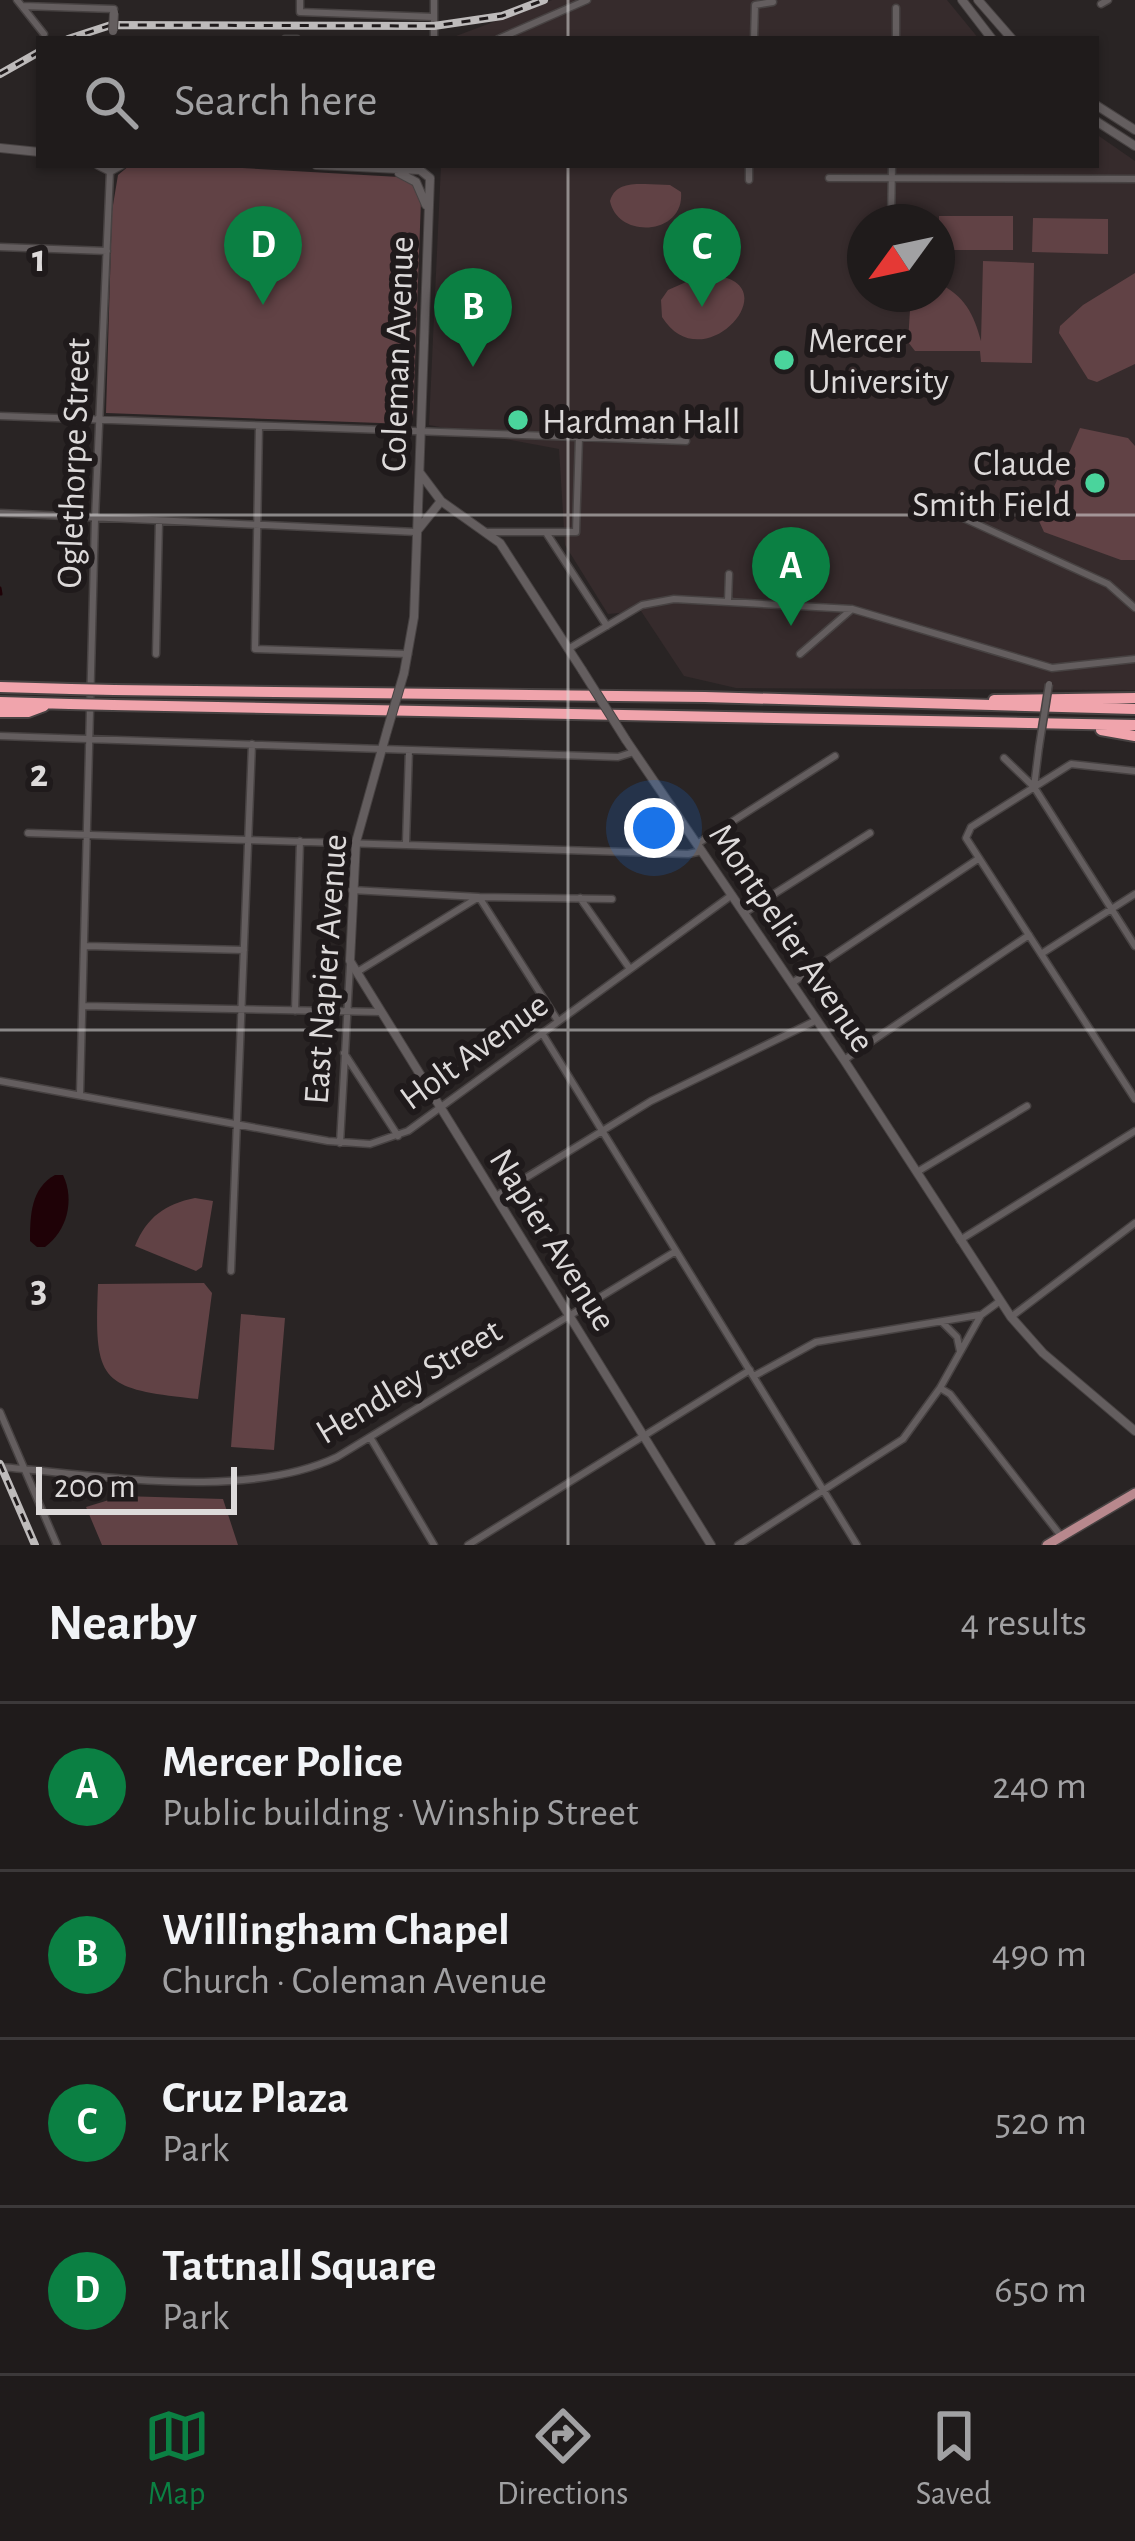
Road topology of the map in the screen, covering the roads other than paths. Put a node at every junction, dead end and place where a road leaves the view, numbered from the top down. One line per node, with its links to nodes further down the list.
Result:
1 (300, 0): 10 (street)
2 (434, 0): 10 (street)
3 (586, 0): 14 (street)
4 (962, 0): 17 (street)
5 (978, 0): 18 (street)
6 (773, 2): 15 (street)
7 (20, 3): 8 (street); 11 (street)
8 (114, 7): 12 (street, bridge)
9 (896, 8): 16 (street)
10 (434, 17): 13 (street)
11 (44, 34)
12 (113, 35)
13 (434, 36)
14 (505, 36)
15 (754, 36)
16 (896, 36)
17 (990, 36)
18 (1009, 36)
19 (1099, 107): 21 (street)
20 (1099, 123): 22 (street)
21 (1135, 130)
22 (1135, 146)
23 (0, 148): 24 (street)
24 (36, 152)
25 (104, 168): 31 (street)
26 (116, 168): 31 (street)
27 (380, 168): 32 (street); 38 (street)
28 (431, 168): 32 (street)
29 (749, 168): 36 (street)
30 (892, 168): 34 (street)
31 (110, 171): 40 (street, Oglethorpe Street)
32 (430, 178): 38 (street, Coleman Avenue)
33 (830, 178): 34 (street)
34 (892, 178): 35 (street); 37 (street)
35 (1135, 179)
36 (749, 180)
37 (891, 204)
38 (429, 214): 44 (street, Coleman Avenue)
39 (0, 247): 40 (street)
40 (107, 250): 42 (street, Oglethorpe Street)
41 (0, 416): 42 (street)
42 (99, 418): 43 (street); 51 (street, Oglethorpe Street)
43 (259, 426): 44 (street); 53 (street)
44 (418, 430): 45 (street); 47 (street, Coleman Avenue)
45 (578, 437): 46 (street); 56 (street)
46 (686, 441)
47 (418, 466): 48 (street, Montpelier Avenue); 54 (street, Coleman Avenue)
48 (440, 501): 54 (street, Coleman Avenue); 55 (street, Montpelier Avenue)
49 (0, 513): 51 (street)
50 (959, 516): 59 (street)
51 (95, 519): 52 (street); 80 (street, Oglethorpe Street)
52 (158, 523): 53 (street); 64 (street)
53 (258, 526): 54 (street); 65 (street)
54 (416, 532): 65 (street, Coleman Avenue)
55 (486, 532): 56 (street); 62 (street, Montpelier Avenue)
56 (547, 534): 61 (street)
57 (729, 574): 58 (street)
58 (728, 601): 60 (street); 61 (street)
59 (1135, 608)
60 (852, 609): 63 (street); 67 (street)
61 (607, 626): 62 (street)
62 (568, 649): 84 (street, Montpelier Avenue, bridge)
63 (800, 653)
64 (156, 654)
65 (408, 654): 77 (street, Coleman Avenue, bridge)
66 (1135, 659): 67 (street)
67 (1052, 668): 88 (street, bridge)
68 (0, 687): 72 (highway, bridge)
69 (1135, 698): 72 (highway)
70 (0, 702): 71 (highway)
71 (52, 704): 74 (highway); 75 (highway, bridge)
72 (964, 705): 73 (highway)
73 (1135, 709)
74 (0, 712)
75 (1051, 723): 76 (highway); 79 (highway)
76 (1135, 725)
77 (387, 731): 82 (street, East Napier Avenue)
78 (0, 736): 80 (street)
79 (1135, 736)
80 (91, 738): 81 (street); 91 (street, Oglethorpe Street)
81 (252, 744): 82 (street); 92 (street)
82 (381, 748): 83 (street); 94 (street, East Napier Avenue)
83 (409, 750): 84 (street); 95 (street)
84 (634, 752): 96 (street, Montpelier Avenue)
85 (835, 756): 96 (street)
86 (1004, 758): 88 (street)
87 (1135, 771): 88 (street)
88 (1034, 787): 97 (street); 104 (street)
89 (28, 833): 91 (street)
90 (870, 833): 105 (street)
91 (88, 834): 92 (street); 107 (street, Oglethorpe Street)
92 (248, 839): 93 (street); 109 (street)
93 (300, 841): 94 (street); 117 (street)
94 (356, 842): 95 (street); 98 (street, East Napier Avenue)
95 (406, 844): 96 (street)
96 (700, 847): 100 (street, Montpelier Avenue)
97 (979, 859): 106 (street); 114 (street)
98 (352, 890): 101 (street); 111 (street, East Napier Avenue)
99 (1135, 894): 104 (street)
100 (732, 895): 105 (street, Montpelier Avenue); 112 (street, Holt Avenue)
101 (479, 897): 102 (street); 113 (street); 121 (street)
102 (580, 898): 103 (street); 112 (street)
103 (612, 899)
104 (1112, 909): 108 (street); 110 (street)
105 (744, 914): 114 (street, Montpelier Avenue)
106 (1029, 935): 110 (street); 124 (street)
107 (86, 946): 109 (street); 115 (street, Oglethorpe Street)
108 (1135, 946)
109 (244, 950): 116 (street)
110 (1041, 954): 127 (street)
111 (350, 961): 113 (street, Napier Avenue); 118 (street, East Napier Avenue)
112 (630, 970): 121 (street, Holt Avenue)
113 (357, 972): 119 (street, Napier Avenue)
114 (792, 983): 120 (street, Montpelier Avenue)
115 (84, 1006): 116 (street); 126 (street, Oglethorpe Street)
116 (242, 1010): 117 (street); 130 (street)
117 (296, 1011): 118 (street)
118 (345, 1012): 119 (street); 123 (street, East Napier Avenue)
119 (383, 1012): 129 (street, Napier Avenue)
120 (817, 1020): 124 (street, Montpelier Avenue); 131 (street)
121 (558, 1021): 122 (street, Holt Avenue)
122 (542, 1033): 129 (street, Holt Avenue); 131 (street)
123 (344, 1053): 133 (street); 134 (street, East Napier Avenue)
124 (844, 1060): 135 (street, Montpelier Avenue)
125 (0, 1081): 126 (street, Holt Avenue)
126 (80, 1093): 130 (street, Holt Avenue)
127 (1135, 1099)
128 (1028, 1106): 135 (street)
129 (443, 1109): 133 (street, Holt Avenue); 136 (street, Napier Avenue)
130 (238, 1124): 134 (street, Holt Avenue); 140 (street)
131 (602, 1130): 136 (street); 139 (street)
132 (1135, 1131): 138 (street)
133 (398, 1136): 134 (street, Holt Avenue)
134 (340, 1143)
135 (917, 1172): 138 (street, Montpelier Avenue)
136 (496, 1196): 142 (street, Napier Avenue)
137 (1135, 1223): 144 (street)
138 (960, 1240): 141 (street, Montpelier Avenue)
139 (676, 1250): 142 (street, Hendley Street); 147 (street)
140 (231, 1271)
141 (1000, 1301): 143 (street); 144 (street, Montpelier Avenue)
142 (570, 1315): 151 (street, Napier Avenue); 152 (street, Hendley Street)
143 (981, 1315): 145 (street); 146 (street)
144 (1011, 1317): 150 (street, Montpelier Avenue)
145 (940, 1322): 146 (street); 147 (street)
146 (960, 1351): 148 (street)
147 (752, 1373): 151 (street); 155 (street)
148 (940, 1388): 155 (street); 157 (street)
149 (0, 1412): 154 (street)
150 (1134, 1430)
151 (644, 1436): 160 (street); 161 (street, Napier Avenue)
152 (370, 1437): 154 (street, Hendley Street); 159 (street)
153 (0, 1467): 154 (street, Hendley Street)
154 (27, 1469): 158 (street)
155 (825, 1491): 162 (street); 163 (street)
156 (1135, 1493): 157 (main road)
157 (1061, 1536): 164 (main road)
158 (57, 1545)
159 (434, 1545)
160 (468, 1545)
161 (711, 1545)
162 (738, 1545)
163 (857, 1545)
164 (1047, 1545)

